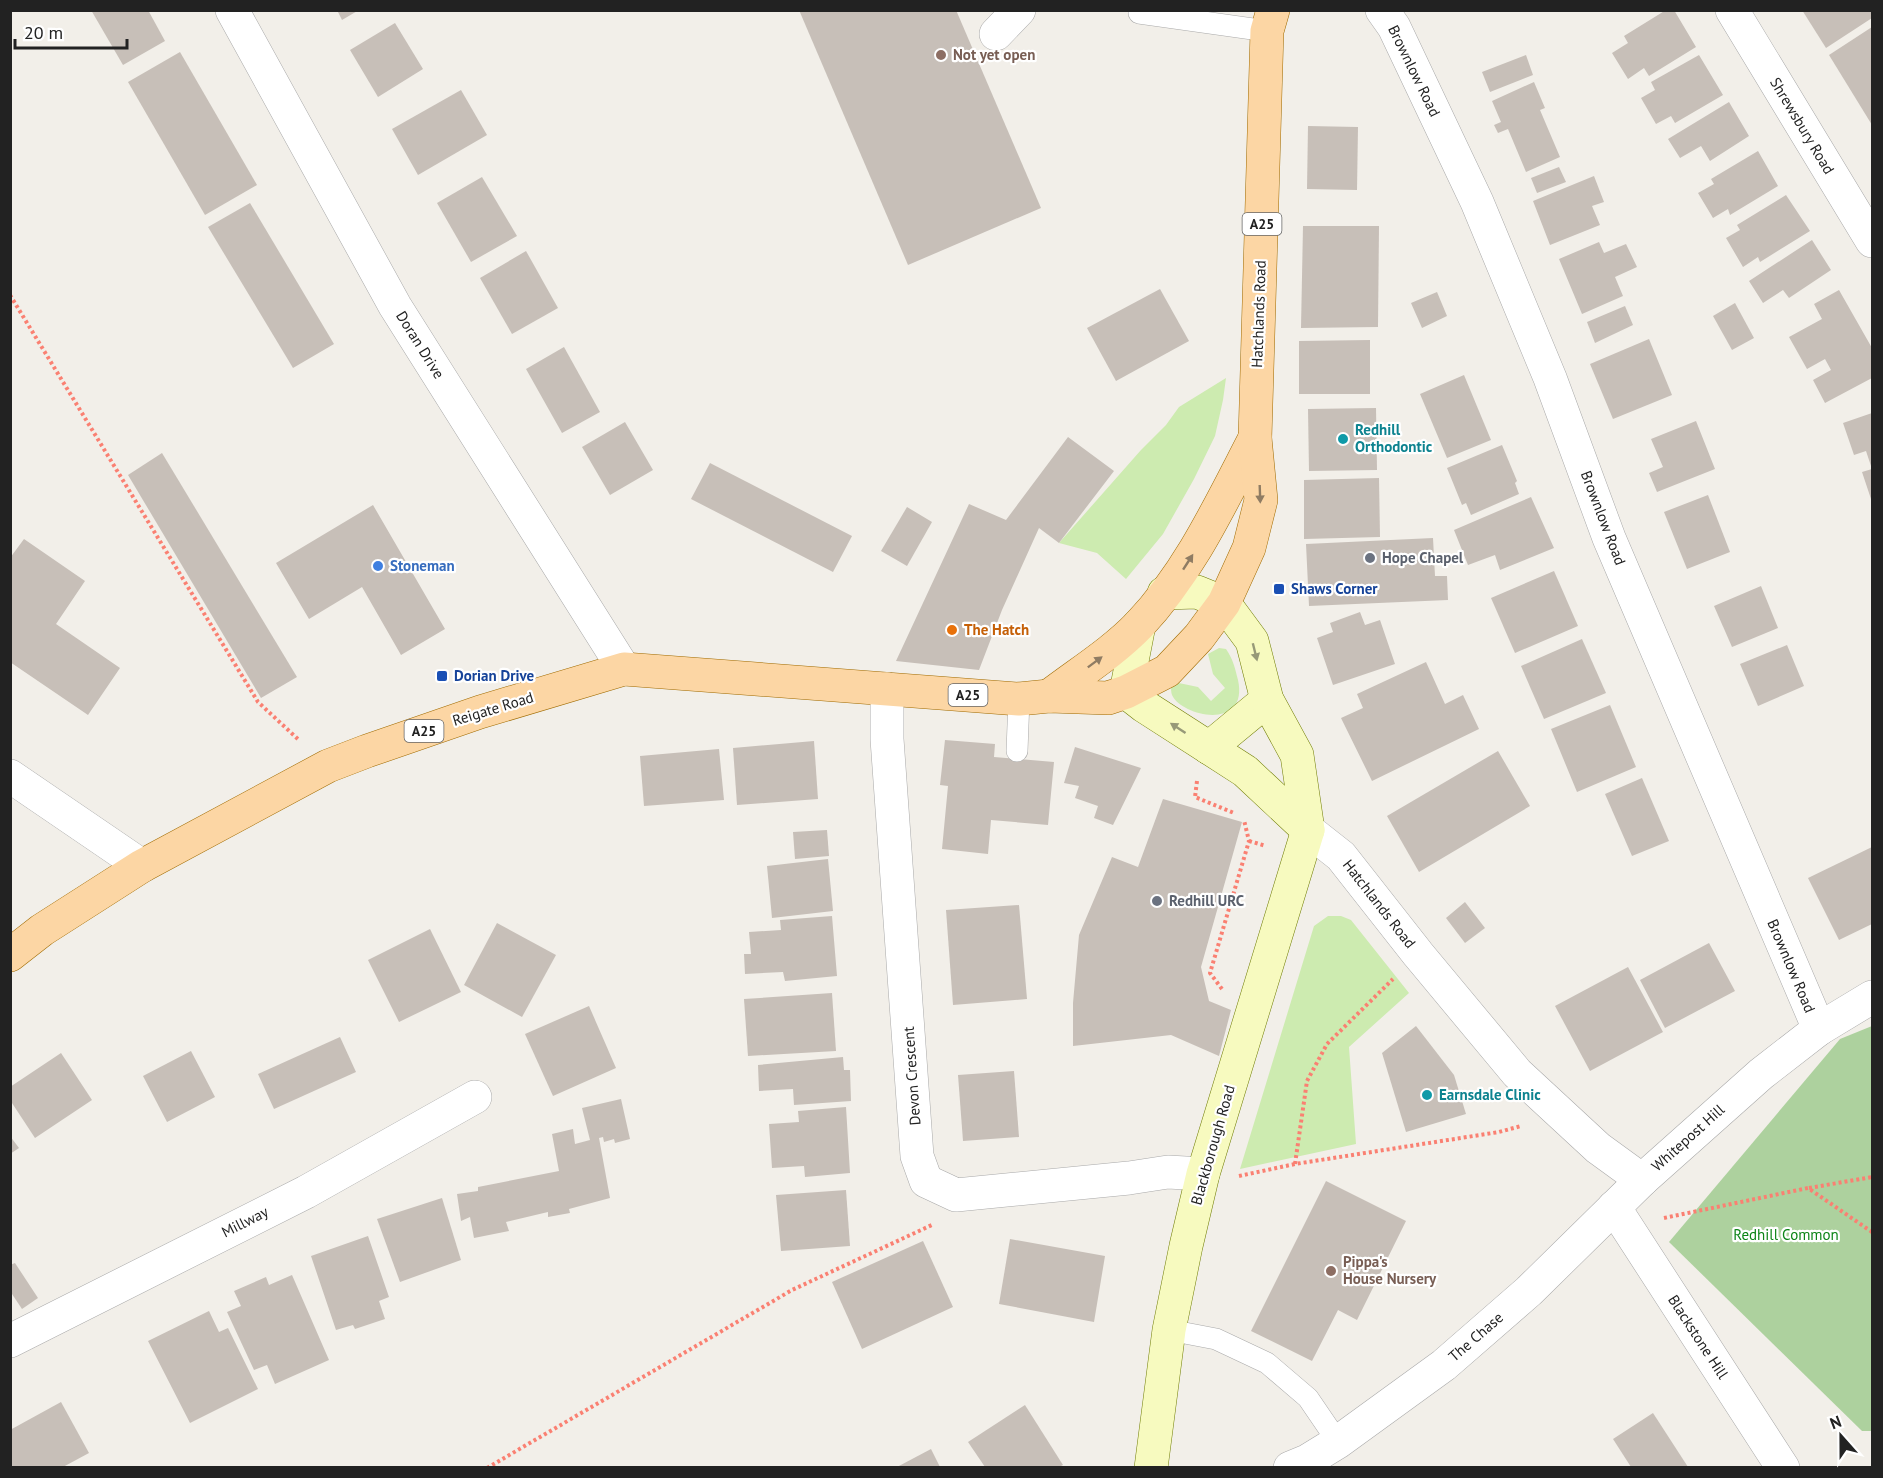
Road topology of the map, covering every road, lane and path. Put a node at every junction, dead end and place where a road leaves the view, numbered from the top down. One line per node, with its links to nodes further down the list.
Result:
1 (232, 10): 14 (street, Doran Drive)
2 (1019, 10): 7 (street)
3 (1382, 10): 33 (street, Brownlow Road)
4 (1732, 10): 8 (street, Shrewsbury Road)
5 (1139, 13): 6 (lane)
6 (1270, 20): 10 (main road, Hatchlands Road / A25)
7 (996, 34)
8 (1872, 240)
9 (10, 295): 21 (path)
10 (1255, 438): 11 (main road, Hatchlands Road / A25, one-way to 10); 12 (main road, Hatchlands Road / A25, one-way to 12)
11 (1164, 593): 12 (main road); 13 (main road, Hatchlands Road / A25)
12 (1224, 603): 16 (main road, Hatchlands Road / A25); 18 (main road, one-way to 18)
13 (1139, 625): 16 (main road, Hatchlands Road); 17 (main road, Hatchlands Road / A25, one-way to 13)
14 (624, 669): 15 (main road, Reigate Road / A25); 21 (main road, Reigate Road / A25)
15 (887, 689): 17 (main road, Hatchlands Road / A25); 42 (street, Devon Crescent)
16 (1126, 692): 17 (main road, Hatchlands Road / A25); 19 (main road, Hatchlands Road, one-way to 16)
17 (1034, 697): 20 (lane)
18 (1267, 700): 19 (main road); 24 (main road)
19 (1209, 748): 24 (main road, Hatchlands Road)
20 (1017, 751)
21 (328, 766): 27 (main road, Reigate Road / A25)
22 (10, 776): 27 (street)
23 (1197, 778): 25 (path)
24 (1308, 830): 28 (street, Hatchlands Road); 37 (main road, Blackborough Road)
25 (1249, 840): 26 (path); 30 (path)
26 (1267, 846)
27 (142, 866): 29 (main road, Reigate Road / A25)
28 (1418, 954): 31 (street, Hatchlands Road); 36 (path)
29 (10, 955)
30 (1210, 973)
31 (1444, 985): 40 (street, Whitepost Hill)
32 (1872, 997): 33 (street, Whitepost Hill)
33 (1819, 1029): 40 (street, Whitepost Hill)
34 (475, 1097): 46 (street, Millway)
35 (1499, 1132): 36 (path)
36 (1295, 1164): 38 (path)
37 (1203, 1174): 42 (street, Devon Crescent); 45 (main road, Blackborough Road)
38 (1239, 1176)
39 (1872, 1177): 41 (path)
40 (1642, 1180): 43 (street, The Chase)
41 (1808, 1188): 43 (path); 44 (path)
42 (956, 1194): 48 (path)
43 (1622, 1218): 47 (street, The Chase); 51 (street, Blackstone Hill)
44 (1872, 1232)
45 (1169, 1330): 47 (lane); 49 (main road, Blackborough Road)
46 (10, 1341)
47 (1338, 1442): 50 (street, The Chase)
48 (487, 1467)
49 (1151, 1467)
50 (1290, 1467)
51 (1783, 1467)

